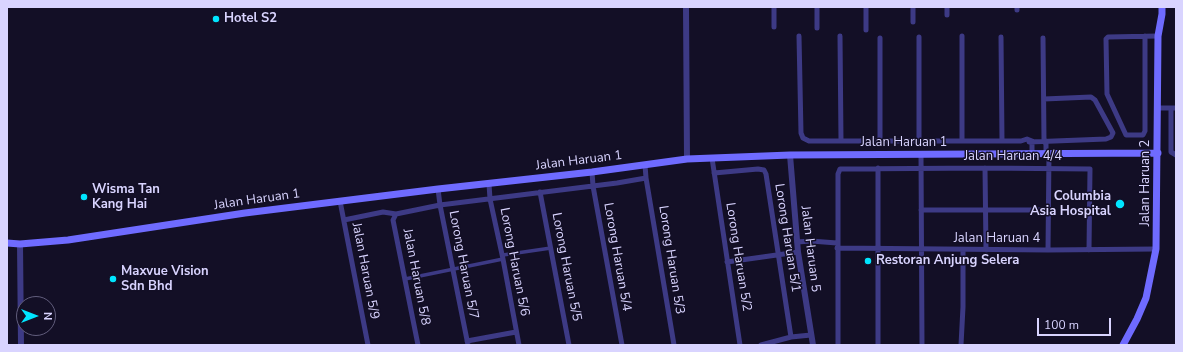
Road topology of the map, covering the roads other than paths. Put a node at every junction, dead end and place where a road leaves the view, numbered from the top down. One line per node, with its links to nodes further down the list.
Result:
1 (686, 7): 40 (street)
2 (774, 7): 11 (street)
3 (817, 7): 12 (street)
4 (866, 7): 13 (street)
5 (913, 7): 10 (street)
6 (947, 7): 9 (street)
7 (1166, 7): 8 (main road, Jalan Haruan 2)
8 (1162, 11): 18 (main road, Jalan Haruan 2)
9 (947, 15)
10 (913, 22)
11 (774, 27)
12 (817, 28)
13 (866, 30)
14 (799, 36): 26 (street)
15 (840, 36): 26 (street)
16 (962, 36): 28 (street)
17 (1145, 36): 17 (street); 18 (street)
18 (1158, 36): 24 (main road, Jalan Haruan 2)
19 (919, 37): 32 (street)
20 (1001, 37): 29 (street)
21 (880, 38): 27 (street)
22 (1044, 38): 23 (street)
23 (1044, 99): 31 (street); 31 (street)
24 (1158, 108): 25 (street); 33 (main road, Jalan Haruan 2)
25 (1174, 108): 37 (street)
26 (841, 141): 27 (street)
27 (880, 141): 32 (street)
28 (962, 141): 29 (street); 32 (street)
29 (1002, 141): 30 (street)
30 (1032, 141): 31 (street); 35 (street)
31 (1044, 141): 36 (street)
32 (919, 142)
33 (1158, 153): 36 (main road, Jalan Haruan 1); 67 (main road, Jalan Haruan 2)
34 (922, 154): 35 (main road, Jalan Haruan 1); 38 (main road, Jalan Haruan 1); 43 (street)
35 (1032, 154): 36 (main road, Jalan Haruan 1)
36 (1046, 154): 45 (street)
37 (1176, 154)
38 (790, 155): 39 (main road, Jalan Haruan 1); 61 (street, Jalan Haruan 5)
39 (712, 158): 40 (main road, Jalan Haruan 1); 47 (street, Lorong Haruan 5/2)
40 (687, 159): 41 (main road, Jalan Haruan 1)
41 (645, 165): 46 (main road, Jalan Haruan 1); 48 (street, Lorong Haruan 5/3)
42 (878, 168): 43 (street, Jalan Haruan 4/4); 64 (street, Jalan Haruan 4/4); 68 (street)
43 (922, 168): 44 (street, Jalan Haruan 4/4); 56 (street)
44 (985, 168): 45 (street, Jalan Haruan 4/4); 57 (street)
45 (1049, 168): 58 (street); 72 (street, Jalan Haruan 4/4)
46 (592, 172): 49 (main road, Jalan Haruan 1); 50 (street, Lorong Haruan 5/4)
47 (714, 173): 74 (street, Lorong Haruan 5/1); 76 (street, Lorong Haruan 5/2)
48 (646, 178): 50 (street); 89 (street, Lorong Haruan 5/3)
49 (489, 184): 51 (main road, Jalan Haruan 1); 53 (street, Lorong Haruan 5/6)
50 (593, 186): 52 (street); 88 (street, Lorong Haruan 5/4)
51 (438, 189): 54 (main road, Jalan Haruan 1); 55 (street, Lorong Haruan 5/7)
52 (540, 192): 53 (street); 65 (street, Lorong Haruan 5/5)
53 (490, 199): 55 (street); 75 (street, Lorong Haruan 5/6)
54 (340, 201): 60 (street, Jalan Haruan 5/9); 63 (main road, Jalan Haruan 1)
55 (440, 205): 59 (street); 77 (street, Lorong Haruan 5/7)
56 (921, 210): 57 (street); 66 (street)
57 (985, 210): 58 (street); 70 (street)
58 (1048, 210): 71 (street)
59 (396, 214): 60 (street); 78 (street, Jalan Haruan 5/8)
60 (344, 220): 84 (street, Jalan Haruan 5/9)
61 (797, 242): 64 (street, Jalan Haruan 4); 73 (street, Jalan Haruan 5)
62 (7, 243): 63 (main road, Jalan Haruan 1)
63 (20, 244): 83 (street)
64 (837, 246): 68 (street, Jalan Haruan 4); 93 (street)
65 (551, 248): 75 (street); 87 (street, Lorong Haruan 5/5)
66 (922, 249): 68 (street, Jalan Haruan 4); 69 (street, Jalan Haruan 4); 95 (street)
67 (1156, 249): 72 (street, Jalan Haruan 4); 97 (main road, Jalan Haruan 2)
68 (877, 250): 94 (street)
69 (963, 250): 70 (street, Jalan Haruan 4); 96 (street)
70 (986, 250): 71 (street, Jalan Haruan 4)
71 (1048, 250): 72 (street, Jalan Haruan 4)
72 (1090, 250)
73 (798, 252): 74 (street); 80 (street, Jalan Haruan 5)
74 (778, 254): 76 (street); 81 (street, Lorong Haruan 5/1)
75 (503, 257): 77 (street); 79 (street, Lorong Haruan 5/6)
76 (727, 262): 90 (street, Lorong Haruan 5/2)
77 (452, 268): 78 (street); 82 (street, Lorong Haruan 5/7)
78 (405, 279): 85 (street, Jalan Haruan 5/8)
79 (516, 332): 82 (street); 86 (street, Lorong Haruan 5/6)
80 (811, 335): 81 (street); 92 (street, Jalan Haruan 5)
81 (791, 336): 91 (street)
82 (468, 343)
83 (21, 345)
84 (368, 345)
85 (418, 345)
86 (519, 345)
87 (569, 345)
88 (622, 345)
89 (674, 345)
90 (740, 345)
91 (761, 345)
92 (813, 345)
93 (838, 345)
94 (878, 345)
95 (922, 345)
96 (961, 345)
97 (1123, 345)

